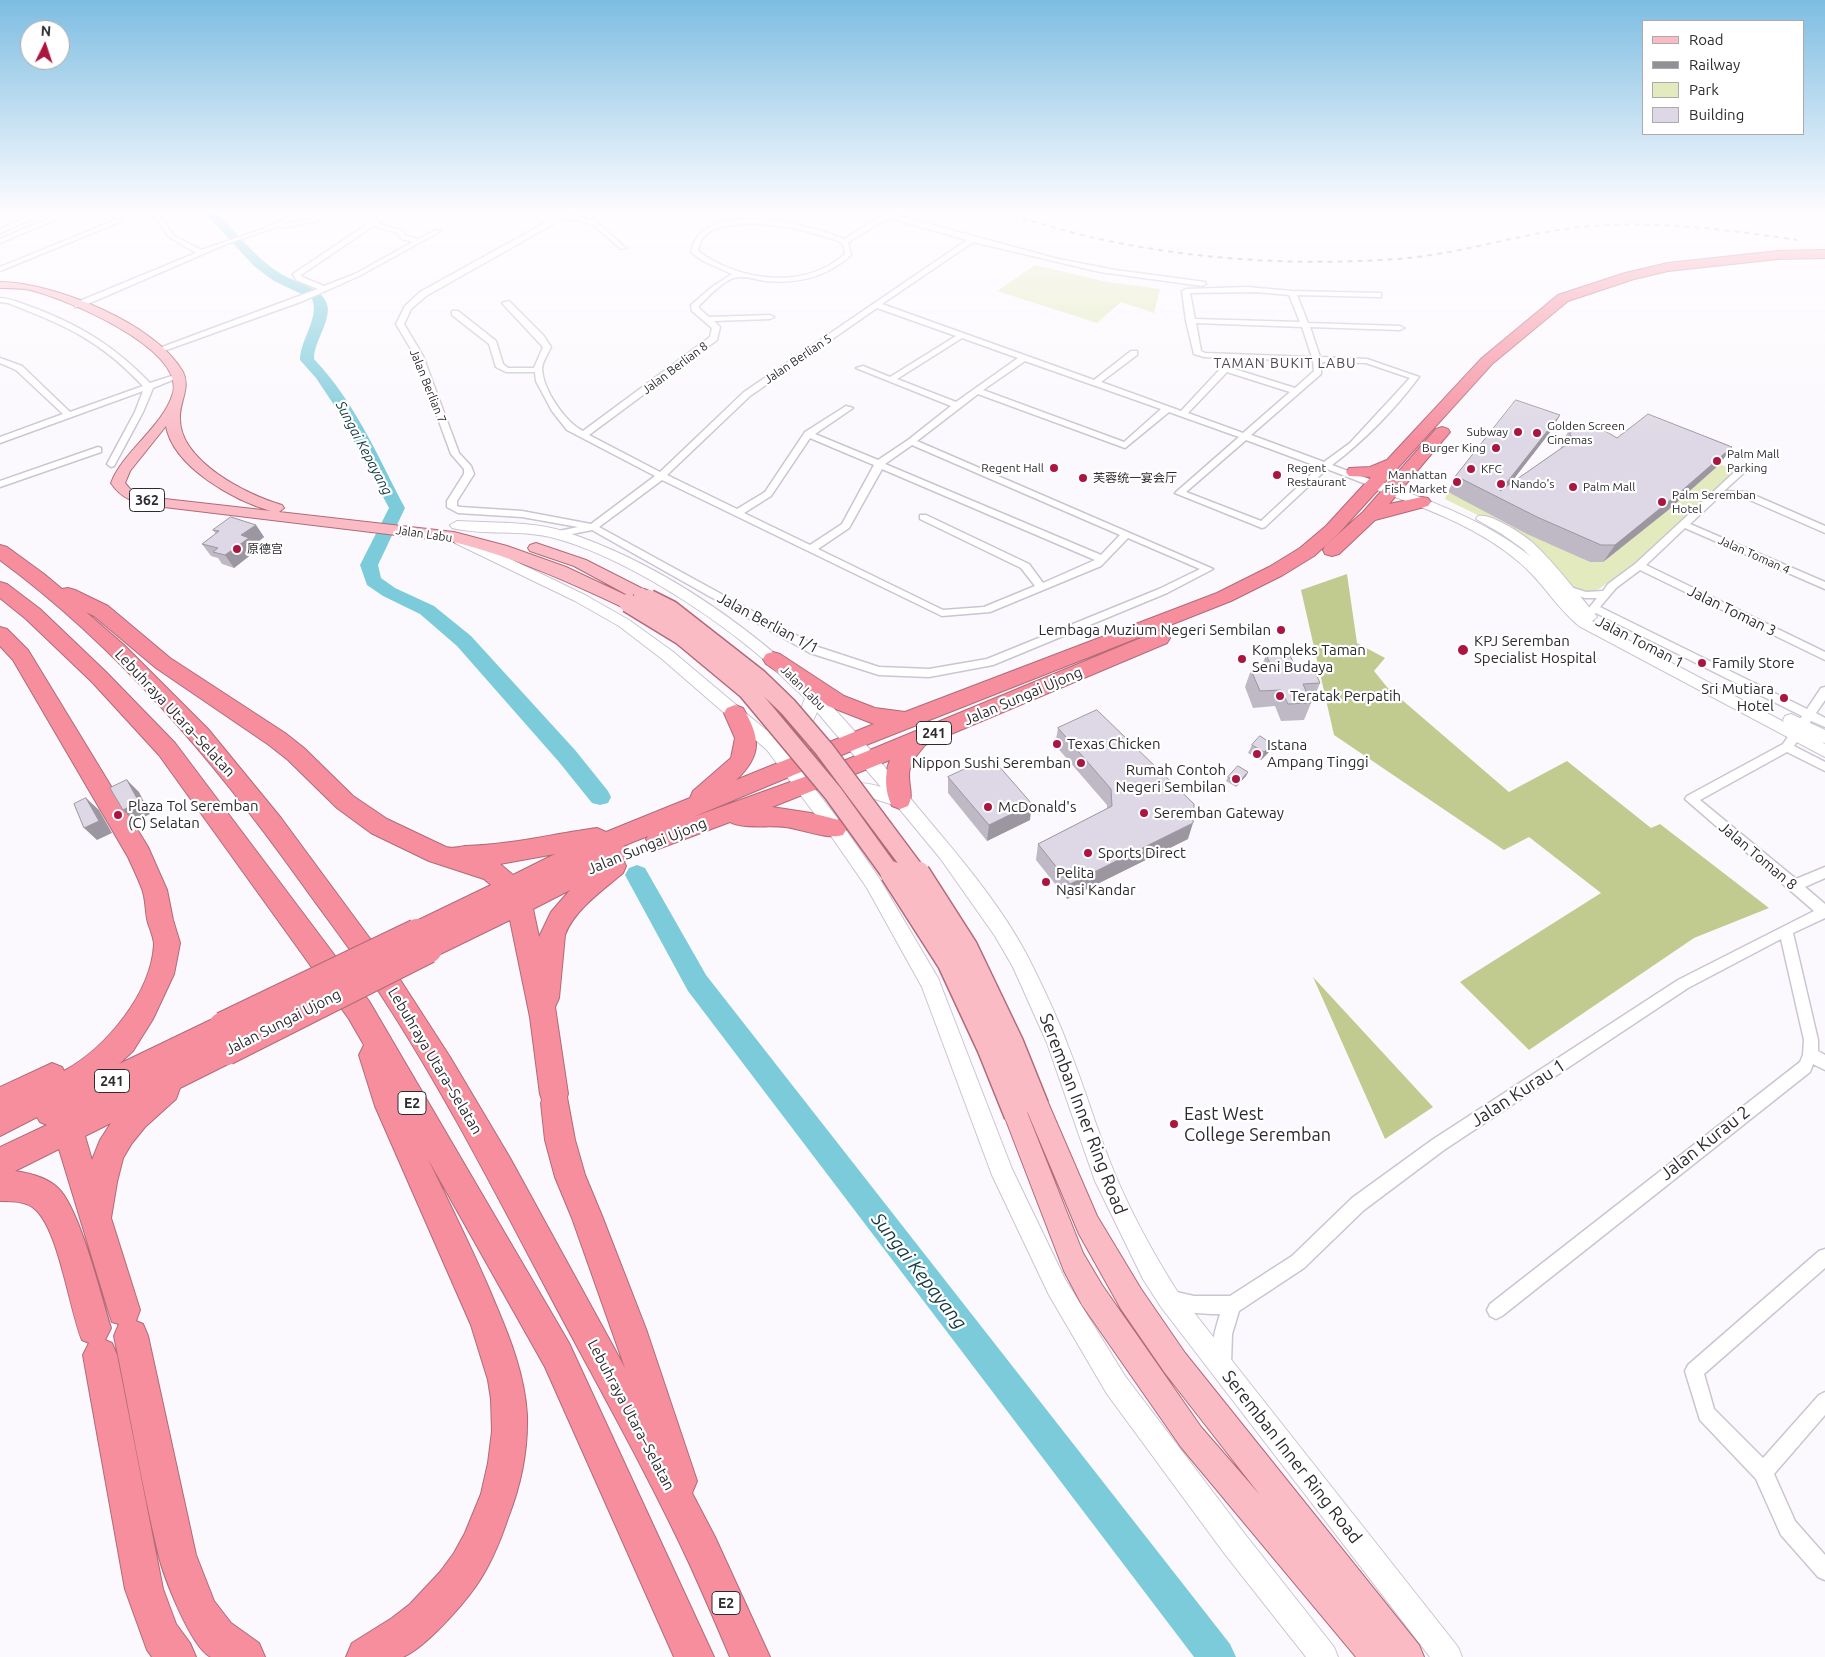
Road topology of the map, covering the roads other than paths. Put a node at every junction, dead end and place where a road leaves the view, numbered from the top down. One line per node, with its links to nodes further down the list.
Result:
1 (34, 287): 17 (main road)
2 (119, 287): 17 (street)
3 (317, 287): 11 (street)
4 (328, 287): 11 (street)
5 (435, 287): 74 (street, Jalan Berlian 7)
6 (716, 287): 21 (street, Jalan Berlian 8)
7 (903, 287): 18 (street, Jalan Berlian 5)
8 (1231, 287): 12 (street)
9 (1596, 287): 60 (highway, Jalan Sungai Ujong / 241)
10 (1616, 287): 32 (highway)
11 (322, 290): 26 (street)
12 (1255, 290): 13 (street); 22 (street)
13 (1292, 292): 14 (street); 23 (street)
14 (1378, 295)
15 (0, 300): 39 (street)
16 (506, 303): 35 (street)
17 (78, 305): 26 (main road)
18 (877, 305): 25 (street); 63 (street, Jalan Berlian 5)
19 (455, 313): 35 (street)
20 (770, 317): 21 (street)
21 (708, 319): 50 (street, Jalan Berlian 8)
22 (1190, 321): 23 (street); 29 (street)
23 (1304, 324): 24 (street); 29 (street)
24 (1400, 328)
25 (962, 335): 28 (street); 37 (street)
26 (158, 350): 36 (main road)
27 (1134, 354): 38 (street)
28 (1026, 357): 38 (street); 40 (street)
29 (1316, 358): 41 (street); 59 (street)
30 (0, 360): 31 (street)
31 (10, 364): 34 (street); 47 (street)
32 (1504, 366)
33 (860, 368): 37 (street)
34 (0, 369)
35 (538, 370): 50 (street)
36 (178, 376): 39 (street); 43 (main road, Jalan Labu / 362)
37 (890, 380): 42 (street)
38 (1096, 382): 45 (street)
39 (149, 387): 47 (street); 58 (street)
40 (977, 391): 42 (street); 45 (street)
41 (1296, 392): 46 (street); 51 (street)
42 (957, 405): 53 (street)
43 (174, 406): 54 (main road, Jalan Labu / 362); 56 (main road, Jalan Labu / 362)
44 (849, 408): 49 (street)
45 (1168, 408): 46 (street)
46 (1182, 413): 51 (street)
47 (69, 415): 52 (street)
48 (1451, 422): 61 (highway, Jalan Sungai Ujong / 241)
49 (808, 434): 57 (street); 70 (street)
50 (583, 435): 63 (street)
51 (1244, 436): 59 (street); 59 (street)
52 (0, 440)
53 (911, 442): 57 (street); 78 (street)
54 (179, 443): 56 (main road); 72 (main road, Jalan Labu / 362)
55 (98, 450): 64 (street)
56 (132, 458): 72 (main road, Jalan Labu / 362)
57 (880, 463): 80 (street); 82 (street)
58 (111, 464)
59 (1327, 464): 62 (street)
60 (1391, 464): 62 (highway); 68 (highway, Jalan Sungai Ujong / 241)
61 (1412, 467): 65 (highway, Jalan Sungai Ujong / 241); 69 (highway)
62 (1354, 474): 68 (highway)
63 (661, 476): 70 (street); 74 (street, Jalan Berlian 5)
64 (0, 484)
65 (1394, 489): 68 (highway, Jalan Sungai Ujong / 241); 68 (main road, Jalan Toman 1); 69 (main road, Jalan Toman 1)
66 (1716, 494): 67 (street); 67 (street, Jalan Toman 1); 73 (street, Jalan Toman 1)
67 (1744, 494): 75 (street)
68 (1371, 495): 69 (highway); 96 (highway, Jalan Sungai Ujong / 241); 101 (highway, Jalan Sungai Ujong / 241)
69 (1427, 501): 88 (main road, Jalan Toman 1); 90 (main road, Jalan Toman 1)
70 (738, 513): 80 (street)
71 (923, 517): 86 (street)
72 (349, 521): 76 (main road, Jalan Labu / 362)
73 (1683, 524): 83 (street, Jalan Toman 1); 85 (street, Jalan Toman 4)
74 (593, 527): 77 (street, Jalan Berlian 5); 78 (street, Jalan Berlian 1/1); 79 (street)
75 (1825, 530)
76 (456, 531): 77 (main road, Jalan Labu / 362); 97 (main road, Jalan Labu / 362); 126 (main road, bridge)
77 (557, 534): 79 (main road, Jalan Labu / 362)
78 (1126, 535): 82 (street)
79 (598, 549): 93 (main road, Jalan Labu / 362)
80 (811, 549): 86 (street)
81 (0, 551): 84 (highway, Lebuhraya Utara–Selatan / E2)
82 (1102, 558): 86 (street)
83 (1639, 566): 89 (street, Jalan Toman 1); 92 (street, Jalan Toman 3)
84 (37, 578): 112 (highway); 140 (highway, Lebuhraya Utara–Selatan / E2)
85 (1825, 586)
86 (1041, 587)
87 (0, 588): 119 (highway, Lebuhraya Utara–Selatan / E2)
88 (1567, 590): 89 (street); 90 (main road, Jalan Toman 1)
89 (1606, 594): 90 (street, Jalan Toman 1)
90 (1588, 616): 99 (main road, Jalan Toman 1); 99 (main road, Jalan Toman 1)
91 (0, 634): 118 (highway)
92 (1825, 656)
93 (773, 659): 95 (main road, Jalan Labu / 362); 96 (highway)
94 (1825, 691): 99 (street)
95 (813, 697): 97 (main road); 102 (main road, Jalan Labu / 362)
96 (916, 717): 102 (highway, Jalan Sungai Ujong / 241)
97 (744, 720): 106 (main road, Jalan Labu / 362); 109 (highway)
98 (1825, 723): 99 (street)
99 (1799, 731): 100 (main road, Jalan Toman 1); 103 (main road, Jalan Toman 1); 105 (street); 114 (street, Jalan Toman 8)
100 (1825, 737)
101 (917, 740): 104 (highway, Jalan Sungai Ujong / 241); 107 (highway)
102 (853, 741): 104 (main road, 362); 106 (highway, Jalan Sungai Ujong / 241)
103 (1825, 751)
104 (868, 760): 106 (highway, Jalan Sungai Ujong / 241); 107 (main road, Seremban Inner Ring Road)
105 (1825, 767)
106 (796, 777): 108 (highway, Jalan Sungai Ujong / 241); 109 (highway, Jalan Sungai Ujong / 241); 110 (main road)
107 (900, 800): 110 (main road); 134 (main road, Seremban Inner Ring Road)
108 (713, 819): 109 (highway, Jalan Sungai Ujong / 241); 110 (highway)
109 (676, 821): 111 (highway, Jalan Sungai Ujong / 241)
110 (835, 828): 147 (main road)
111 (620, 846): 112 (highway); 115 (highway, Jalan Sungai Ujong / 241); 120 (highway)
112 (438, 854): 115 (highway)
113 (1825, 872): 114 (street)
114 (1794, 886): 116 (street, Jalan Toman 8)
115 (514, 895): 120 (highway); 121 (highway, Jalan Sungai Ujong / 241, bridge)
116 (1825, 912): 117 (street, Jalan Kurau 1)
117 (1786, 930): 122 (street); 135 (street, Jalan Kurau 1)
118 (143, 1010): 125 (highway); 127 (highway)
119 (358, 1010): 144 (highway); 145 (highway, Lebuhraya Utara–Selatan / E2)
120 (544, 1017): 140 (highway)
121 (225, 1038): 124 (highway, Jalan Sungai Ujong / 241); 129 (highway, Jalan Sungai Ujong / 241)
122 (1810, 1055): 123 (street); 136 (street, Jalan Kurau 2)
123 (1825, 1063)
124 (186, 1071): 128 (highway, Jalan Sungai Ujong / 241); 132 (highway)
125 (0, 1102)
126 (1026, 1110): 148 (main road); 149 (main road)
127 (0, 1122)
128 (68, 1129): 130 (highway, Jalan Sungai Ujong / 241); 132 (highway)
129 (0, 1134)
130 (0, 1163)
131 (0, 1186): 142 (highway)
132 (96, 1218): 143 (highway)
133 (1825, 1257): 139 (street)
134 (1169, 1299): 135 (street); 137 (main road, Seremban Inner Ring Road)
135 (1232, 1305): 137 (street)
136 (1496, 1310)
137 (1223, 1370): 150 (main road, Seremban Inner Ring Road)
138 (1825, 1401): 139 (street)
139 (1763, 1472): 141 (street)
140 (702, 1550): 146 (highway, Lebuhraya Utara–Selatan / E2)
141 (1825, 1570)
142 (176, 1657)
143 (245, 1657)
144 (366, 1657)
145 (694, 1657)
146 (750, 1657)
147 (1324, 1657)
148 (1377, 1657)
149 (1407, 1657)
150 (1448, 1657)

